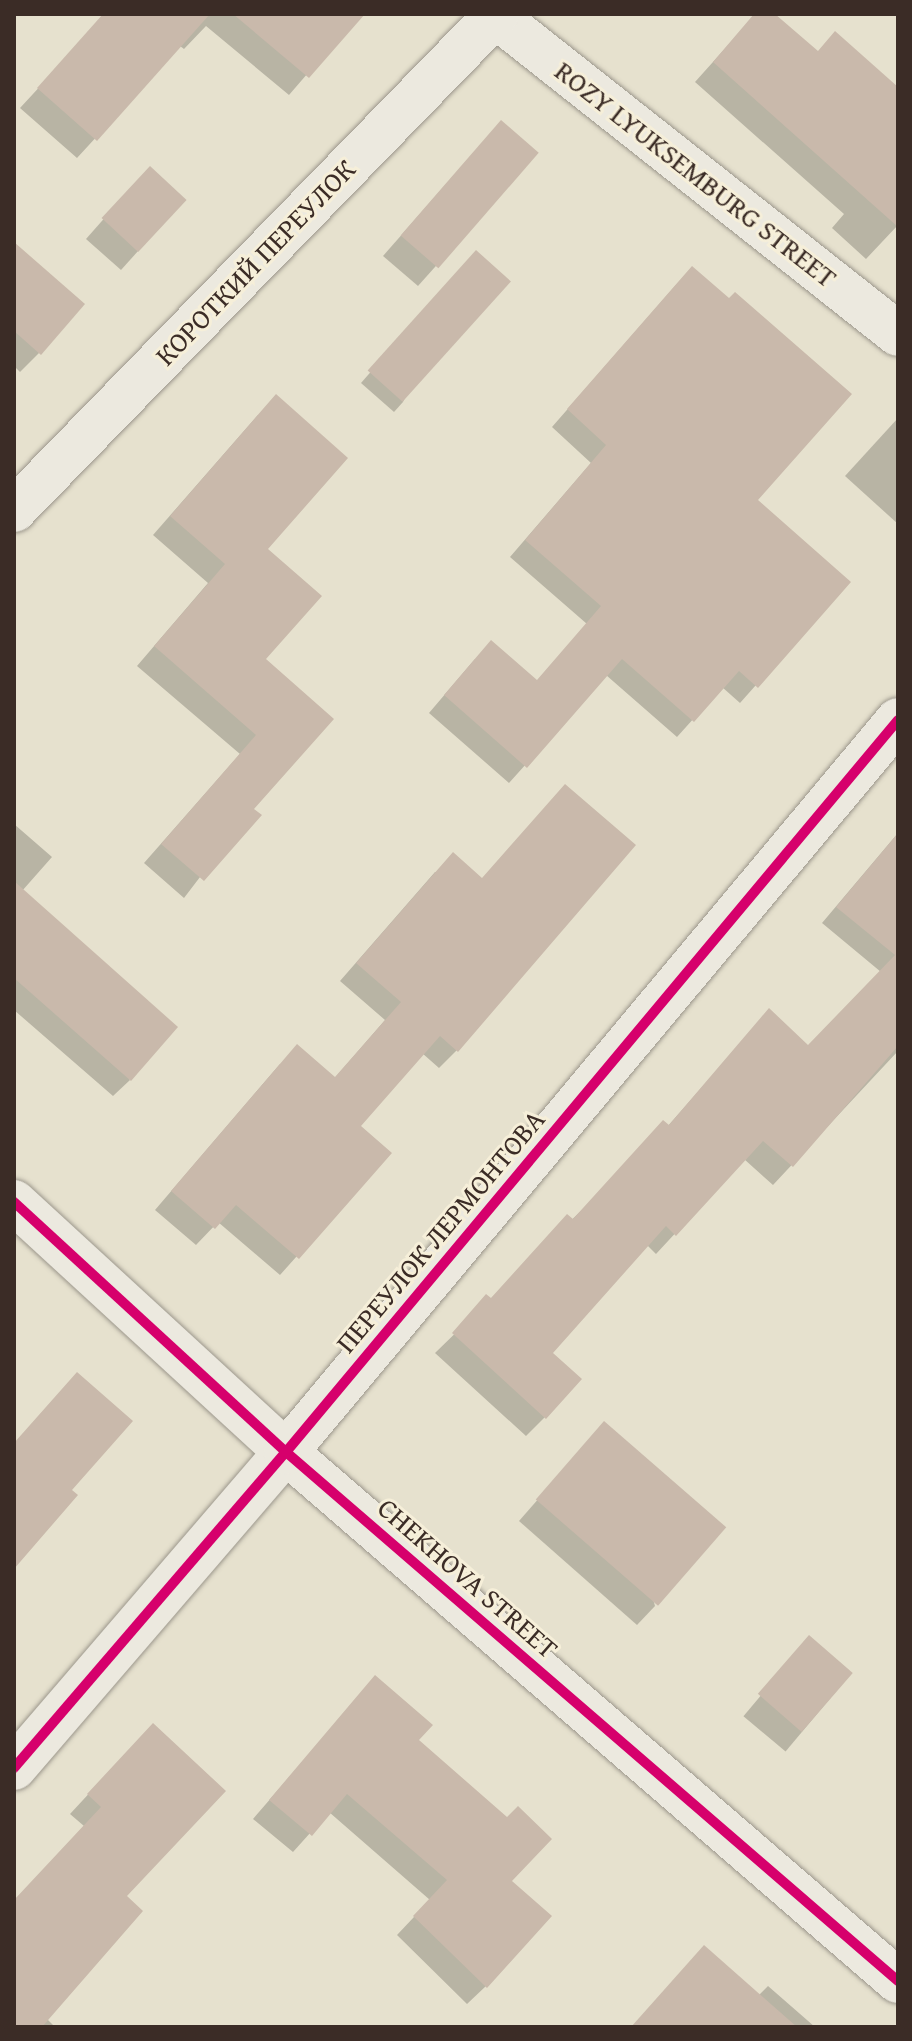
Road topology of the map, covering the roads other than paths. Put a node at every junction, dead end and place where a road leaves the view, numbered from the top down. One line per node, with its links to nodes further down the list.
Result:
1 (495, 15): 2 (street, ROZY LYUKSEMBURG STREET); 3 (street, КОРОТКИЙ ПЕРЕУЛОК)
2 (898, 334)
3 (14, 510)
4 (898, 720): 6 (street, ПЕРЕУЛОК ЛЕРМОНТОВА)
5 (14, 1202): 6 (street, CHEKHOVA STREET)
6 (286, 1452): 7 (street, ПЕРЕУЛОК ЛЕРМОНТОВА); 8 (street, CHEKHOVA STREET)
7 (14, 1768)
8 (898, 1981)

